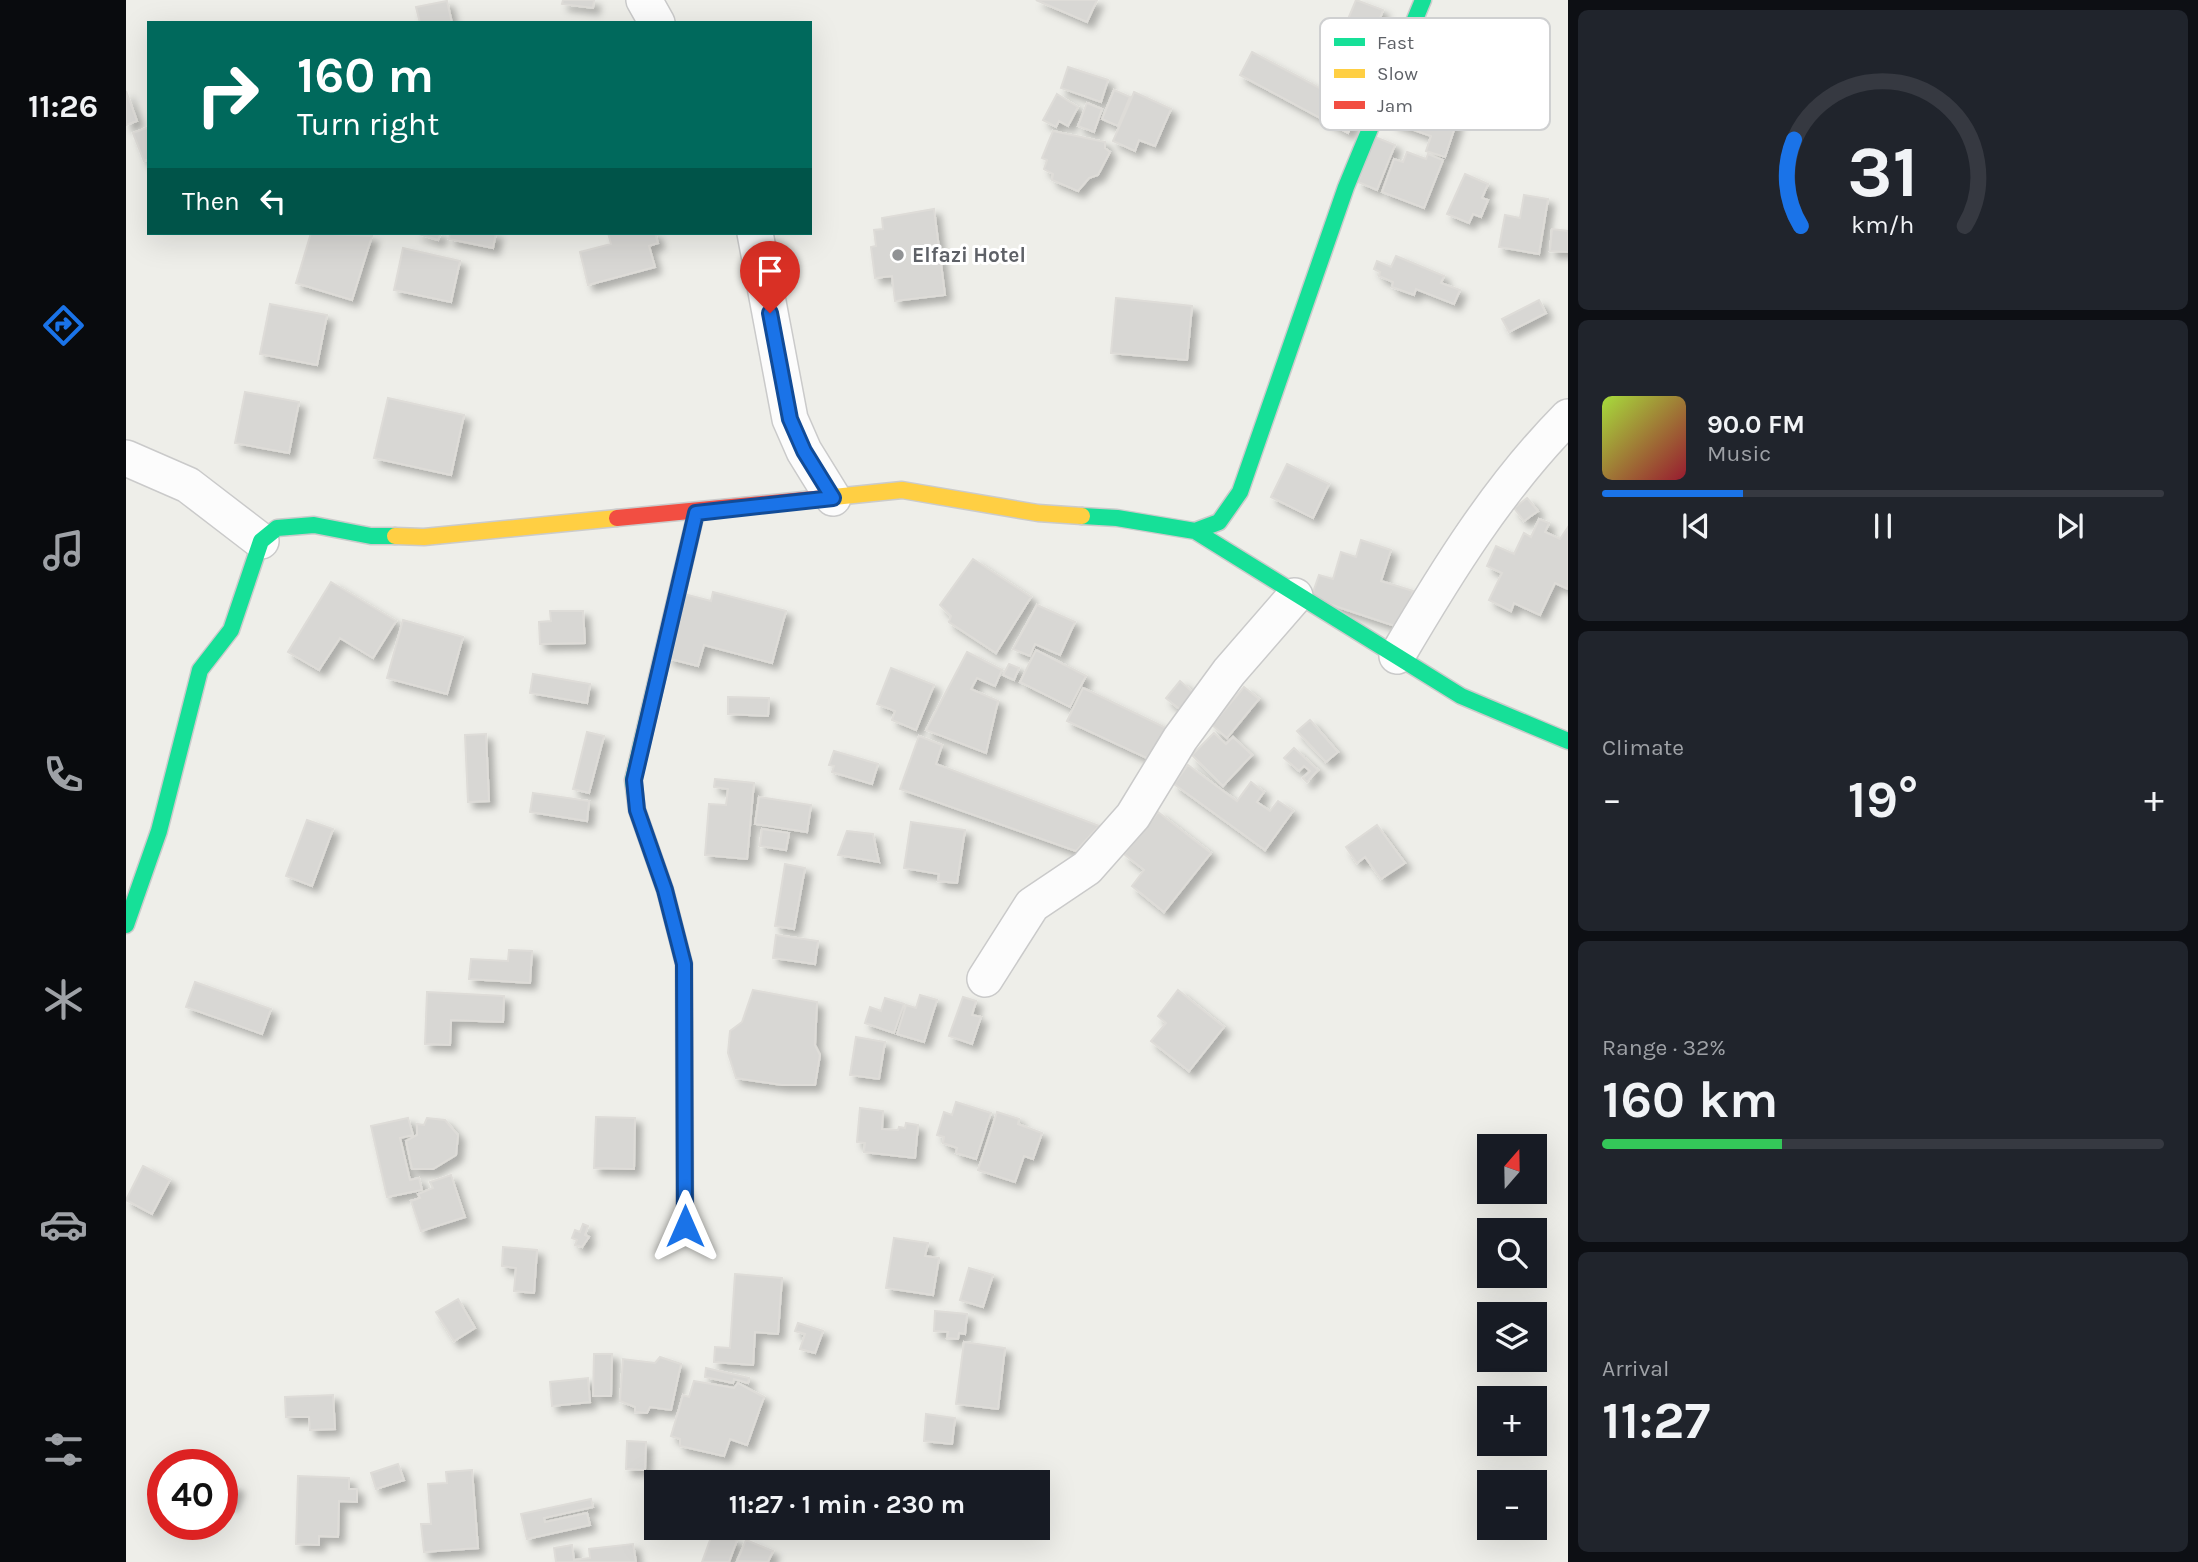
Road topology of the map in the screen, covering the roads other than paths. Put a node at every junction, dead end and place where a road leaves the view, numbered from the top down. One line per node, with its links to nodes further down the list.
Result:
1 (644, 0): 4 (street)
2 (1423, 0): 3 (street)
3 (1416, 18)
4 (656, 21)
5 (1369, 130): 11 (street)
6 (755, 235): 9 (street)
7 (1568, 417): 14 (street)
8 (126, 458): 12 (street)
9 (833, 498): 10 (street); 11 (street)
10 (696, 513): 12 (street); 18 (street)
11 (1195, 531): 13 (street)
12 (261, 541): 16 (street)
13 (1295, 596): 14 (street); 17 (street)
14 (1397, 656): 15 (street)
15 (1568, 741)
16 (126, 925)
17 (985, 979)
18 (685, 1226)

